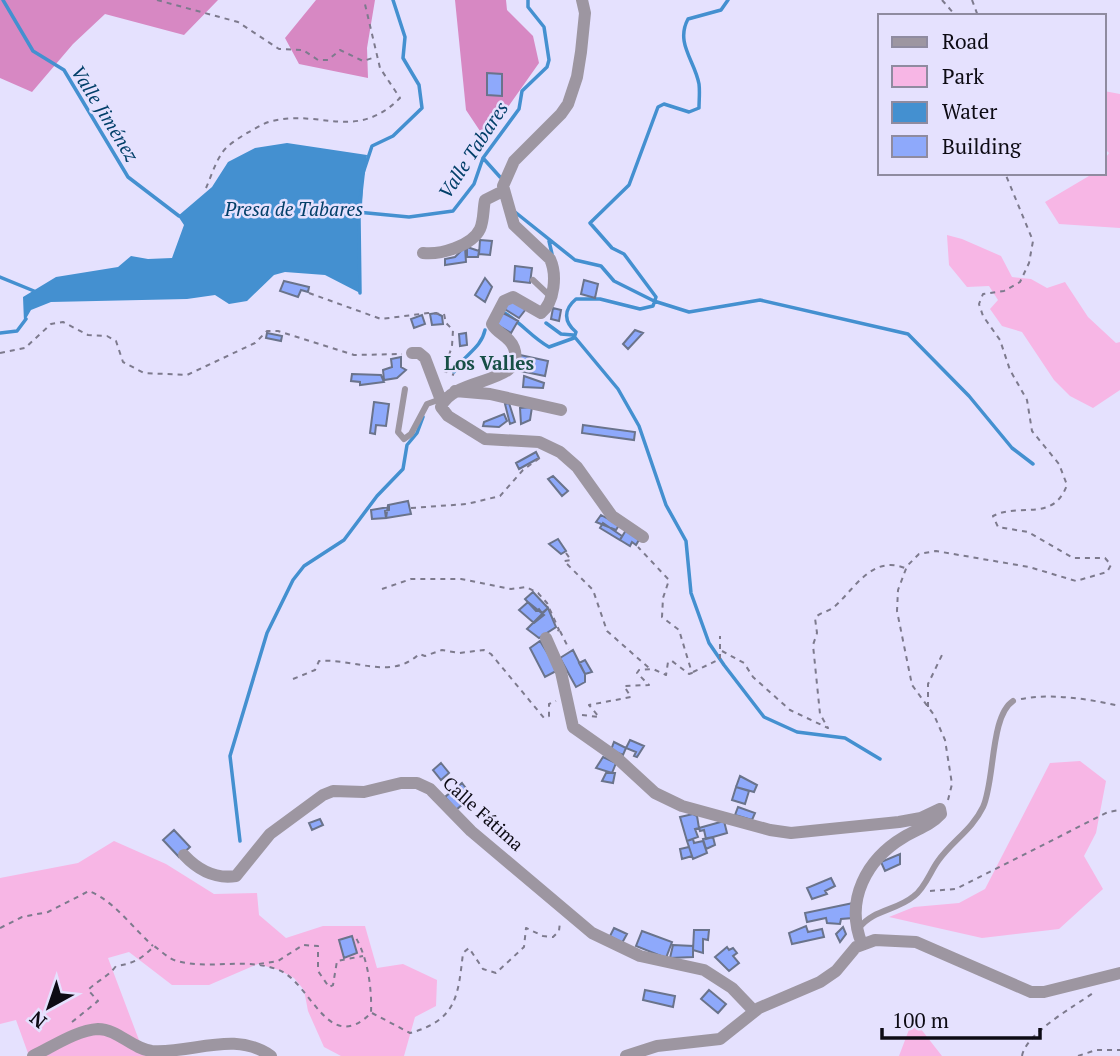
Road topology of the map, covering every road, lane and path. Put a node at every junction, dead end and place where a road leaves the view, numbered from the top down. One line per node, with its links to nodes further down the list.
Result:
1 (157, 0): 6 (path)
2 (364, 0): 6 (path)
3 (582, 0): 9 (street)
4 (942, 0): 5 (path)
5 (954, 14)
6 (377, 57): 8 (path)
7 (1006, 175): 26 (path)
8 (206, 188)
9 (503, 191): 10 (street); 13 (street)
10 (423, 253)
11 (533, 281): 13 (lane)
12 (309, 293): 16 (path)
13 (551, 297): 18 (street)
14 (0, 353): 15 (path)
15 (412, 354): 19 (street)
16 (454, 375)
17 (405, 389): 19 (lane)
18 (455, 391): 19 (street); 20 (street)
19 (440, 401): 23 (street)
20 (561, 410)
21 (541, 457): 22 (path)
22 (411, 508)
23 (642, 537)
24 (642, 551): 35 (path)
25 (566, 553): 34 (path)
26 (906, 568): 32 (path); 39 (path)
27 (382, 589): 28 (path)
28 (559, 630): 30 (path); 31 (path)
29 (720, 636): 32 (path)
30 (546, 638): 40 (street)
31 (569, 649)
32 (722, 651): 35 (path)
33 (942, 655): 39 (path)
34 (650, 669): 35 (path); 40 (path)
35 (692, 673)
36 (293, 678): 40 (path)
37 (1013, 701): 38 (path); 44 (lane)
38 (1120, 706)
39 (929, 708): 41 (path)
40 (567, 710): 41 (street)
41 (940, 809): 47 (street)
42 (1120, 810): 44 (path)
43 (184, 856): 45 (street, Calle Fátima)
44 (920, 890): 47 (lane)
45 (564, 912): 55 (street, Calle Fátima); 56 (path)
46 (0, 928): 50 (path)
47 (858, 930): 49 (street)
48 (356, 938): 51 (path)
49 (862, 944): 53 (street); 55 (street)
50 (154, 946): 52 (path); 57 (path)
51 (364, 956): 52 (path); 56 (path)
52 (258, 964): 56 (path)
53 (1120, 973)
54 (1093, 992): 62 (path)
55 (754, 1011): 61 (street)
56 (371, 1013)
57 (65, 1031)
58 (1120, 1050): 63 (path)
59 (33, 1056): 60 (street)
60 (271, 1056)
61 (626, 1056)
62 (1022, 1056)
63 (1078, 1056)

